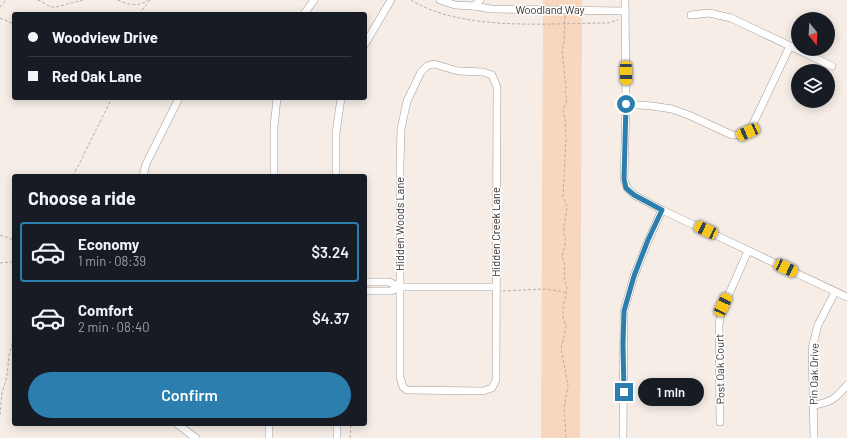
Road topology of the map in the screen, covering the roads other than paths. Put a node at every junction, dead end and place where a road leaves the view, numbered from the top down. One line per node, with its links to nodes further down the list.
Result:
1 (314, 0): 9 (street)
2 (391, 0): 11 (street)
3 (440, 0): 7 (street, Woodland Way)
4 (466, 0): 7 (street, Woodland Way)
5 (480, 0): 7 (street)
6 (626, 0): 8 (street)
7 (474, 3): 8 (street, Woodland Way)
8 (625, 11): 18 (street)
9 (305, 12)
10 (691, 15): 12 (street)
11 (367, 41)
12 (790, 46): 13 (street); 18 (street)
13 (828, 64)
14 (427, 66): 25 (street, Hidden Woods Lane); 26 (street, Hidden Creek Lane)
15 (178, 100): 19 (street)
16 (277, 100): 20 (street)
17 (341, 100): 21 (street)
18 (626, 104): 22 (street)
19 (144, 174)
20 (274, 174)
21 (336, 174)
22 (662, 210): 23 (street); 40 (street)
23 (748, 251): 28 (street); 33 (street, Post Oak Court)
24 (367, 282): 25 (street)
25 (400, 287): 26 (street); 27 (street); 31 (street, Hidden Woods Lane)
26 (496, 289): 31 (street, Hidden Creek Lane)
27 (367, 291)
28 (835, 292): 29 (street); 32 (street, Pin Oak Drive)
29 (847, 297)
30 (847, 385): 32 (street)
31 (492, 388)
32 (814, 405): 41 (street, Pin Oak Drive)
33 (720, 422)
34 (180, 426): 37 (street)
35 (269, 426): 38 (street)
36 (337, 426): 39 (street)
37 (196, 438)
38 (269, 438)
39 (337, 438)
40 (623, 438)
41 (814, 438)

